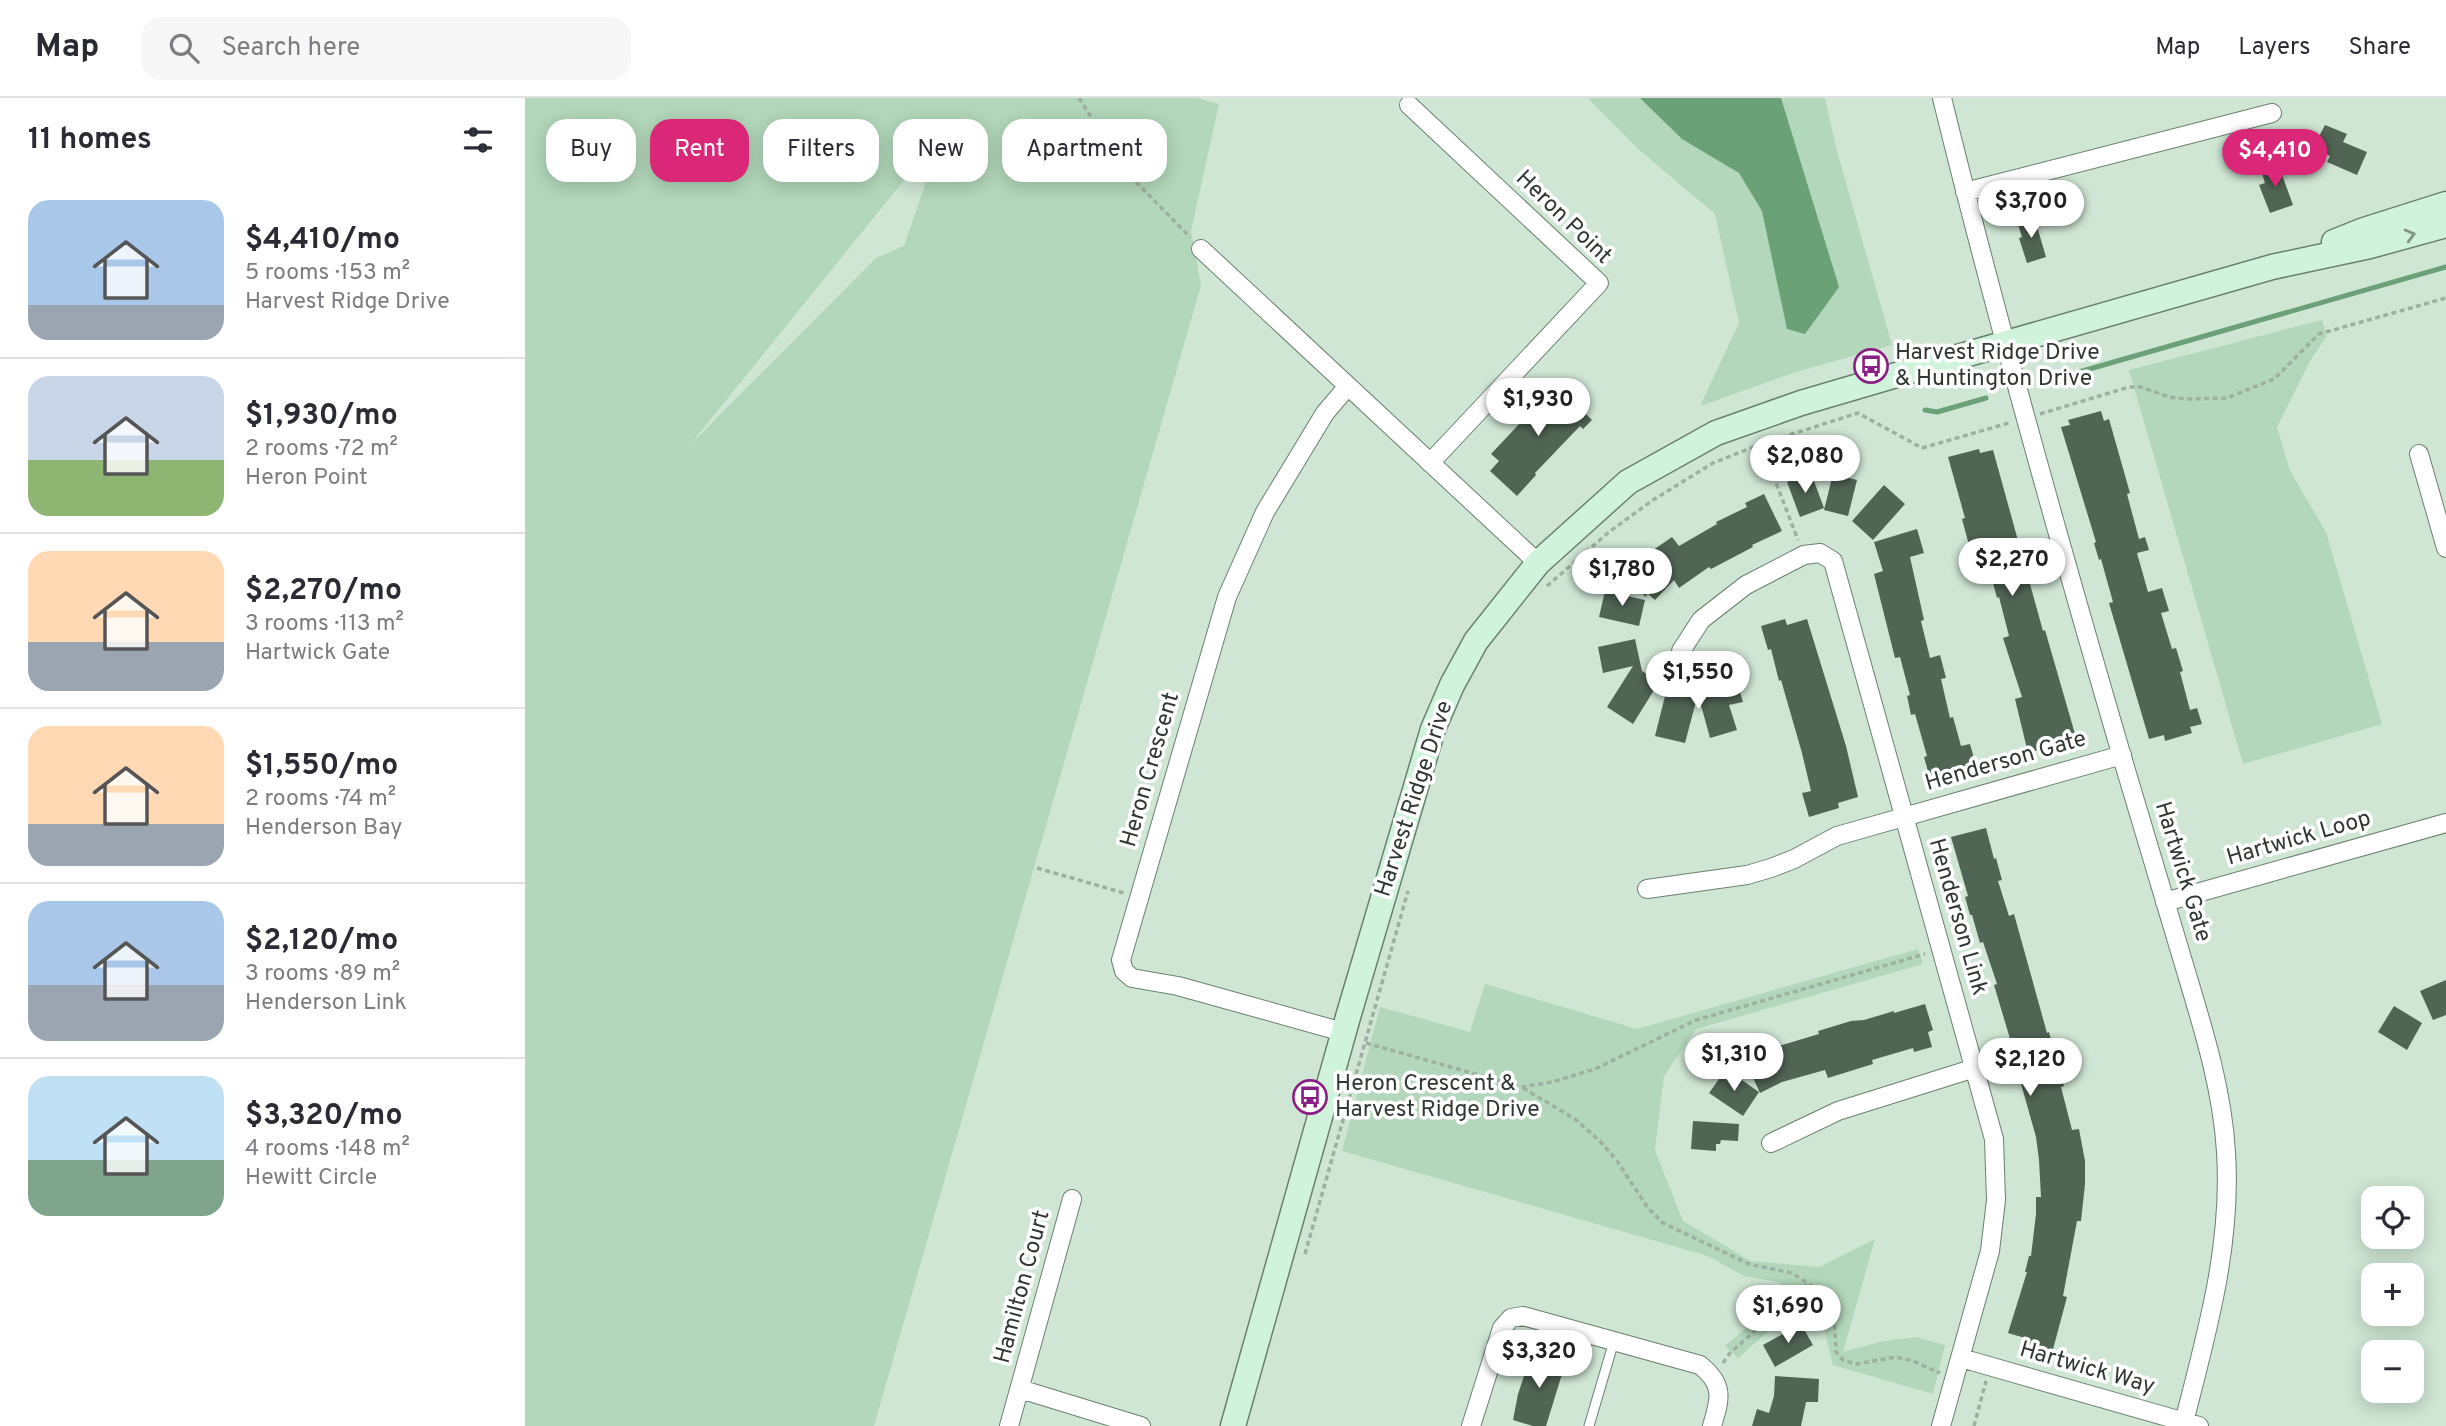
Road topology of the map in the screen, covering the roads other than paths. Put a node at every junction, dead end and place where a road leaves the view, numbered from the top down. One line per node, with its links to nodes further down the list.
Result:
1 (1942, 98): 4 (street, Hartwick Gate)
2 (1409, 106): 12 (street, Heron Point)
3 (2272, 113): 4 (street)
4 (1965, 192): 9 (street, Hartwick Gate)
5 (2446, 204): 8 (street, Harvest Ridge Drive)
6 (2446, 225): 8 (street, Harvest Ridge Drive, one-way to 6)
7 (1201, 249): 10 (street)
8 (2272, 267): 9 (street, Harvest Ridge Drive)
9 (2005, 343): 14 (street, Harvest Ridge Drive); 16 (street, Hartwick Gate)
10 (1348, 386): 12 (street); 21 (street, Heron Crescent)
11 (2419, 454): 13 (street)
12 (1430, 463): 14 (street)
13 (2446, 548)
14 (1538, 563): 21 (street, Harvest Ridge Drive)
15 (1681, 651): 17 (street, Henderson Link)
16 (2122, 755): 17 (street, Henderson Gate); 20 (street, Hartwick Gate)
17 (1903, 816): 19 (street, Henderson Gate); 22 (street, Henderson Link)
18 (2446, 823): 20 (street, Hartwick Loop)
19 (1647, 889)
20 (2165, 902): 28 (street, Hartwick Gate)
21 (1354, 1037): 31 (street, Harvest Ridge Drive)
22 (1975, 1068): 23 (street); 26 (street, Henderson Link)
23 (1771, 1143)
24 (1072, 1199): 27 (street, Hamilton Court)
25 (1614, 1341): 32 (street); 33 (lane); 34 (street)
26 (1961, 1358): 28 (street, Hartwick Way); 35 (street, Henderson Link)
27 (1020, 1389): 29 (street, Hamilton Court); 30 (street, Hamilton Court)
28 (2192, 1424)
29 (1009, 1426)
30 (1141, 1426)
31 (1233, 1426)
32 (1471, 1426)
33 (1589, 1426)
34 (1712, 1426)
35 (1941, 1426)

